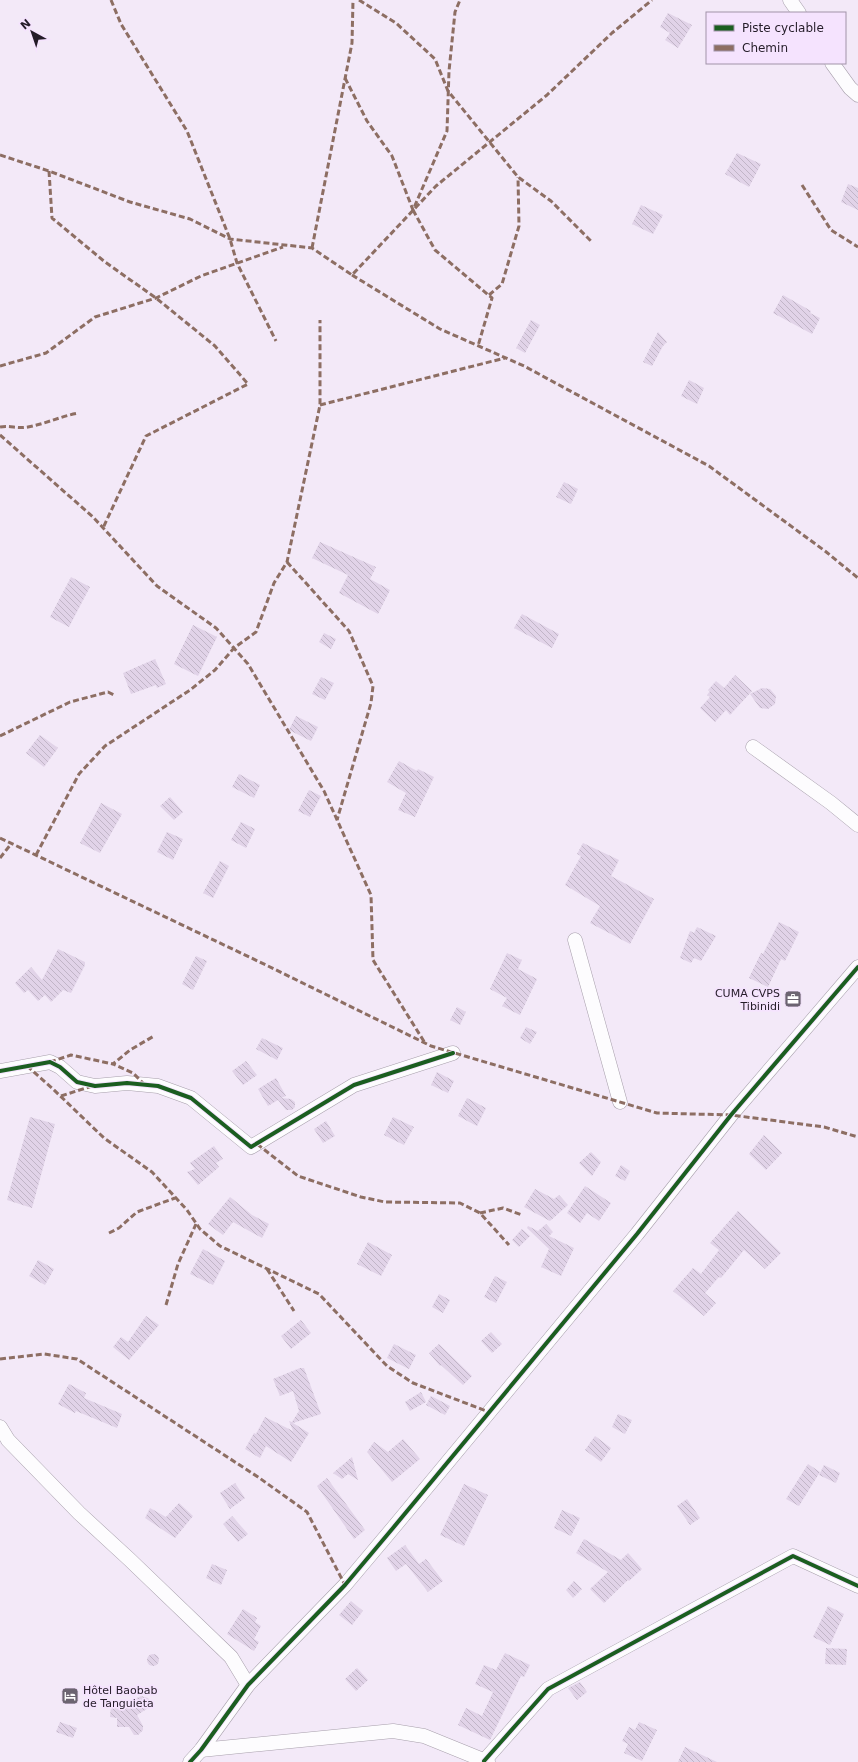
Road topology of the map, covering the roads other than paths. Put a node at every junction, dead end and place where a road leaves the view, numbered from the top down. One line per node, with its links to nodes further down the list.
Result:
1 (790, 0): 2 (street)
2 (798, 12)
3 (833, 64): 4 (street)
4 (858, 95)
5 (753, 747): 6 (street)
6 (858, 825)
7 (575, 940): 11 (street)
8 (858, 967): 14 (street)
9 (453, 1053): 10 (street)
10 (0, 1071)
11 (620, 1102)
12 (0, 1427): 14 (street)
13 (858, 1586): 16 (street)
14 (248, 1685): 15 (street)
15 (201, 1750): 16 (street); 17 (street)
16 (486, 1761)
17 (190, 1762)

